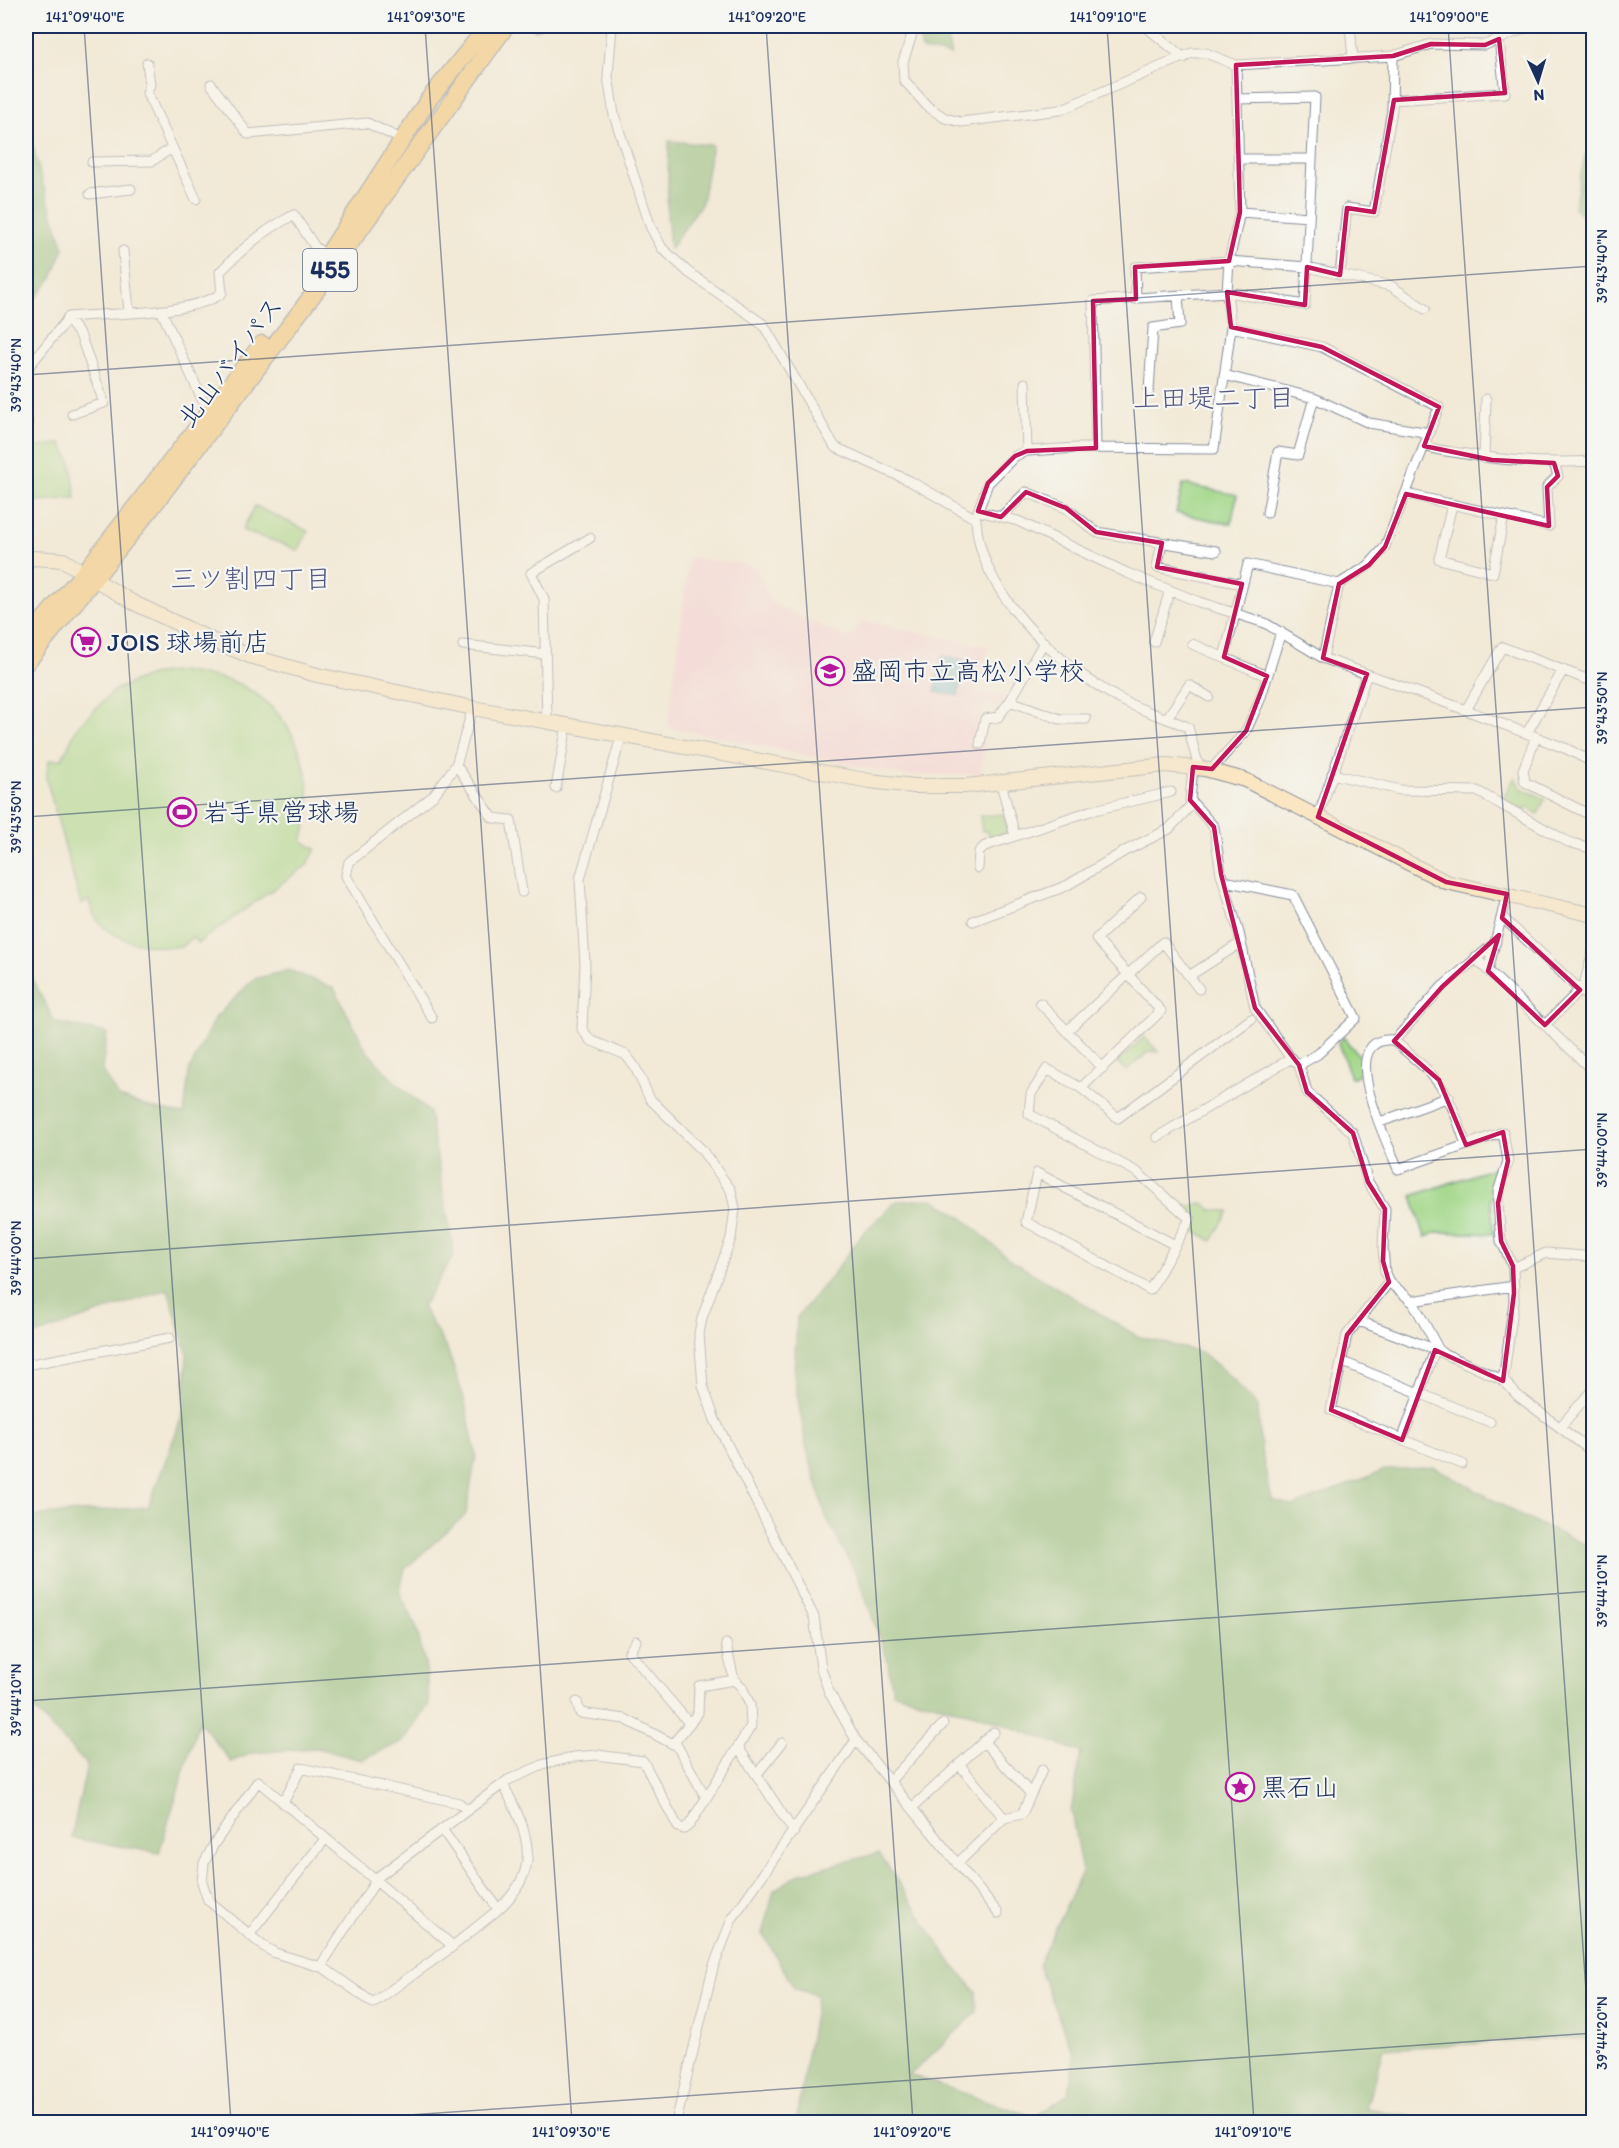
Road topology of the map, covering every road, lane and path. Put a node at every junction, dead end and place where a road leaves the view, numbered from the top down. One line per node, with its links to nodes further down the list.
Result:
1 (488, 26): 19 (highway, 北山バイパス / 455)
2 (506, 26): 69 (highway, 北山バイパス / 455)
3 (532, 26): 4 (street)
4 (544, 26)
5 (612, 26): 77 (street)
6 (912, 26): 12 (street)
7 (1145, 26): 12 (street)
8 (1350, 26): 13 (street)
9 (1530, 26): 10 (street)
10 (1499, 39): 11 (street); 18 (street)
11 (1393, 56): 13 (street); 18 (street)
12 (1184, 58): 15 (street)
13 (1353, 59): 15 (street)
14 (147, 63): 20 (street)
15 (1236, 65): 17 (street)
16 (211, 84): 19 (street)
17 (1238, 99): 21 (street); 22 (street)
18 (1392, 100): 33 (street)
19 (403, 140): 30 (highway, 北山バイパス / 455)
20 (172, 148): 23 (street); 26 (street)
21 (1240, 159): 22 (street); 27 (street)
22 (1312, 159): 28 (street)
23 (92, 162)
24 (131, 189): 25 (street)
25 (90, 194)
26 (196, 199)
27 (1240, 212): 28 (street); 31 (street)
28 (1309, 217): 32 (street)
29 (123, 251): 39 (street)
30 (327, 256): 38 (street); 49 (highway, 北山バイパス / 455)
31 (1229, 261): 32 (street); 34 (street); 36 (street)
32 (1307, 267): 33 (street); 34 (street)
33 (1340, 275): 37 (street)
34 (1227, 292): 35 (street); 41 (street)
35 (1178, 296): 36 (street); 45 (street)
36 (1136, 299): 54 (street)
37 (1425, 309)
38 (161, 310): 39 (street); 49 (street)
39 (129, 311): 40 (street)
40 (68, 318): 42 (street); 50 (street)
41 (1232, 327): 43 (street); 52 (street)
42 (26, 370)
43 (1224, 375): 46 (street); 54 (street)
44 (1025, 383): 55 (street)
45 (1149, 391)
46 (1314, 398): 52 (street); 61 (street)
47 (1486, 399): 56 (street)
48 (26, 406): 51 (street)
49 (212, 408): 69 (highway, 北山バイパス / 455)
50 (72, 414)
51 (28, 425)
52 (1430, 433): 53 (street)
53 (1424, 445): 56 (street); 59 (street)
54 (1096, 448): 55 (street)
55 (1027, 451): 63 (street)
56 (1484, 458): 58 (street)
57 (1593, 460): 58 (street)
58 (1554, 463): 62 (street)
59 (1406, 494): 60 (street); 72 (street)
60 (1452, 505): 62 (street); 62 (street)
61 (1267, 513)
62 (1504, 516)
63 (1001, 517): 65 (street); 70 (street)
64 (590, 538): 81 (street)
65 (1162, 543): 66 (street); 68 (street)
66 (1216, 551)
67 (26, 561): 69 (street)
68 (1157, 567): 70 (street); 71 (street)
69 (90, 577): 76 (highway, 北山バイパス / 455); 84 (highway, 北山バイパス / 455); 91 (street)
70 (1151, 583): 73 (street)
71 (1242, 584): 72 (street); 74 (street)
72 (1339, 584): 83 (street)
73 (1170, 590): 74 (street); 78 (street)
74 (1237, 614): 75 (street); 82 (street)
75 (1281, 632): 83 (street); 87 (street)
76 (26, 640)
77 (1044, 642): 90 (street); 93 (street)
78 (1154, 642)
79 (1192, 644): 82 (street)
80 (463, 645): 81 (street)
81 (546, 654): 95 (street)
82 (1224, 657): 87 (street)
83 (1323, 658): 86 (street)
84 (26, 663)
85 (1563, 670): 88 (street); 92 (street); 97 (street)
86 (1367, 674): 92 (street); 104 (street)
87 (1268, 676): 103 (street)
88 (1593, 682)
89 (1209, 697): 93 (street)
90 (1010, 701): 94 (street); 100 (street)
91 (473, 708): 95 (street); 102 (street)
92 (1466, 710): 97 (street)
93 (1167, 718): 103 (street)
94 (1086, 719)
95 (547, 721): 96 (street)
96 (567, 725): 98 (street); 106 (street)
97 (1527, 733): 99 (street)
98 (622, 734): 105 (street); 171 (street)
99 (1536, 737): 101 (street); 110 (street)
100 (980, 744)
101 (1593, 764)
102 (456, 765): 115 (street); 132 (street)
103 (1200, 767): 105 (street); 108 (street); 109 (street)
104 (1332, 774): 109 (street); 112 (street)
105 (1001, 783): 111 (street)
106 (556, 788)
107 (1171, 792): 111 (street)
108 (1192, 804): 114 (street); 120 (street)
109 (1318, 817): 116 (street)
110 (1593, 817)
111 (1015, 836): 113 (street)
112 (1593, 849)
113 (978, 868)
114 (1224, 881): 122 (street); 137 (street)
115 (522, 892)
116 (1507, 894): 118 (street); 119 (street)
117 (1141, 897): 126 (street)
118 (1593, 915)
119 (1502, 917): 121 (street); 129 (street)
120 (973, 921)
121 (1496, 942): 124 (street); 125 (street)
122 (1239, 944): 127 (street); 137 (street)
123 (1593, 948): 129 (street)
124 (1475, 958): 125 (street); 136 (street)
125 (1488, 971): 134 (street)
126 (1128, 975): 127 (street); 135 (street); 138 (street)
127 (1189, 976): 128 (street)
128 (1199, 989)
129 (1581, 991): 131 (street); 134 (street)
130 (1040, 1003): 135 (street)
131 (1593, 1003)
132 (432, 1018)
133 (1251, 1019): 140 (street)
134 (1545, 1025): 139 (street)
135 (1067, 1031): 138 (street)
136 (1395, 1040): 141 (street); 142 (street)
137 (1295, 1061): 143 (street); 148 (street)
138 (1102, 1068): 140 (street)
139 (1593, 1071)
140 (1081, 1088): 145 (street)
141 (1449, 1096): 142 (street); 144 (street)
142 (1380, 1122): 144 (street)
143 (1157, 1137)
144 (1466, 1145): 147 (street)
145 (1175, 1245): 145 (street)
146 (1593, 1257): 147 (street)
147 (1513, 1268): 149 (street)
148 (1389, 1282): 150 (street); 151 (street)
149 (1514, 1286): 150 (street); 156 (street)
150 (1411, 1300): 153 (street)
151 (1359, 1321): 153 (street); 154 (street)
152 (170, 1338): 155 (street)
153 (1438, 1351): 156 (street); 158 (street)
154 (1343, 1362): 158 (street); 161 (street)
155 (26, 1365)
156 (1503, 1381): 160 (street)
157 (1593, 1388): 160 (street)
158 (1420, 1393): 159 (street); 161 (street)
159 (1490, 1422)
160 (1561, 1426): 162 (street)
161 (1402, 1440): 163 (street)
162 (1593, 1453)
163 (1462, 1464)
164 (636, 1641): 168 (street)
165 (726, 1644): 166 (street)
166 (734, 1680): 168 (street); 175 (street)
167 (577, 1702): 172 (street)
168 (689, 1723): 172 (street)
169 (943, 1724): 179 (street)
170 (994, 1732): 173 (street)
171 (856, 1740): 179 (street); 188 (street)
172 (675, 1742): 182 (street)
173 (984, 1742): 176 (street); 181 (street)
174 (782, 1743): 178 (street)
175 (738, 1747): 178 (street); 182 (street)
176 (959, 1764): 184 (street); 186 (street)
177 (1042, 1770): 181 (street)
178 (757, 1774): 188 (street)
179 (890, 1781): 184 (street)
180 (503, 1784): 182 (street); 185 (street); 192 (street)
181 (1031, 1794): 186 (street)
182 (705, 1796)
183 (283, 1803): 185 (street); 189 (street); 194 (street)
184 (912, 1808): 190 (street)
185 (468, 1810): 187 (street)
186 (1004, 1818): 190 (street)
187 (442, 1829): 191 (street); 192 (street)
188 (794, 1832): 197 (street)
189 (324, 1839): 191 (street); 194 (street)
190 (957, 1864): 193 (street)
191 (375, 1880): 195 (street); 196 (street)
192 (498, 1908): 195 (street)
193 (998, 1914)
194 (249, 1935): 196 (street)
195 (453, 1946): 196 (street)
196 (320, 1967)
197 (676, 2122)

